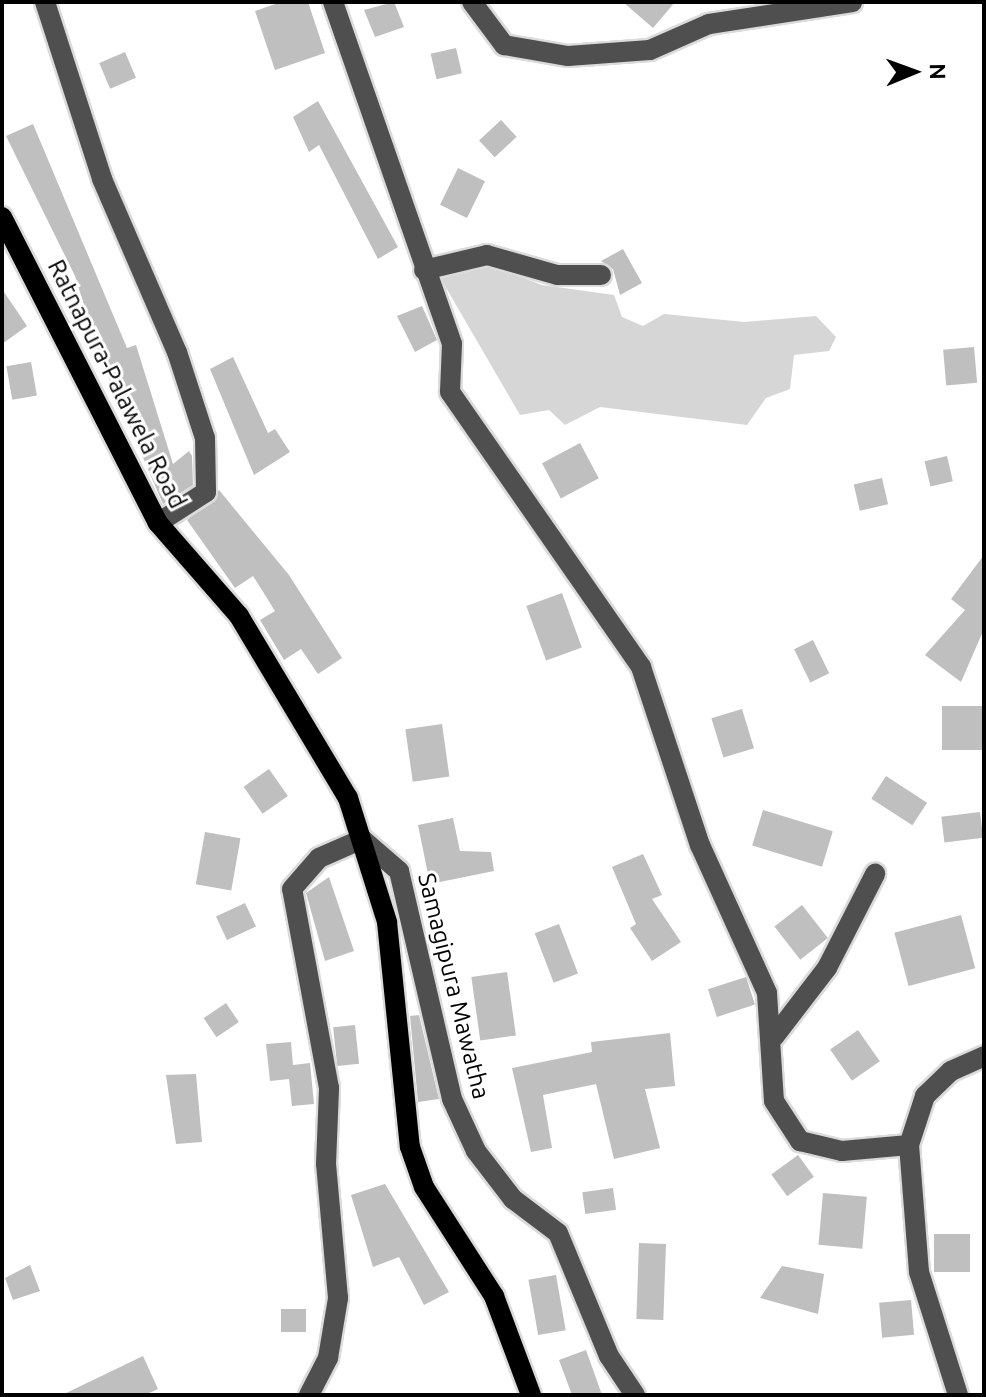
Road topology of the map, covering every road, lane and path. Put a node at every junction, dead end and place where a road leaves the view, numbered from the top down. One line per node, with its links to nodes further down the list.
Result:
1 (45, 2): 8 (street)
2 (333, 2): 6 (street)
3 (472, 2): 4 (street)
4 (852, 2)
5 (2, 217): 8 (main road, Ratnapura-Palawela Road)
6 (424, 270): 7 (street); 11 (street)
7 (601, 275)
8 (158, 523): 9 (main road, Ratnapura-Palawela Road)
9 (362, 839): 14 (street); 15 (main road, Ratnapura-Palawela Road); 16 (street, Samagipura Mawatha)
10 (875, 874): 11 (street)
11 (774, 1037): 13 (street)
12 (984, 1056): 13 (street)
13 (909, 1145): 17 (street)
14 (309, 1395)
15 (531, 1395)
16 (635, 1395)
17 (958, 1395)

